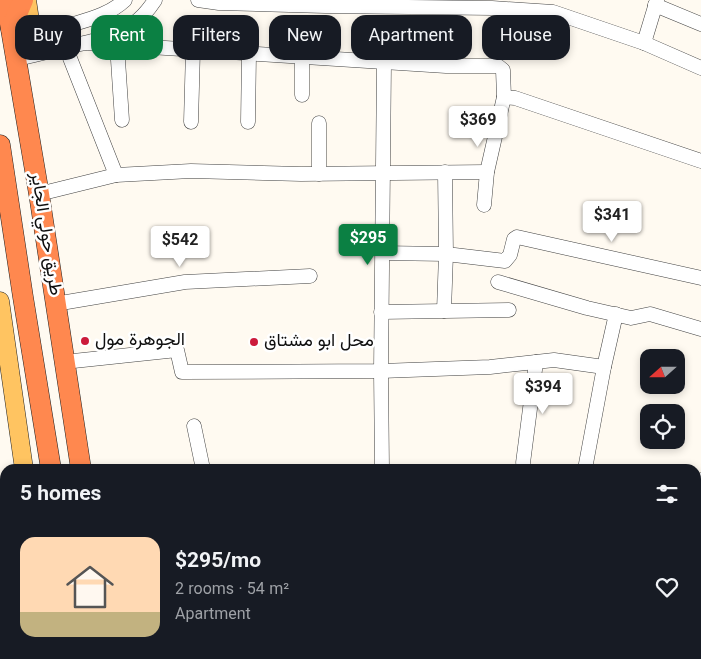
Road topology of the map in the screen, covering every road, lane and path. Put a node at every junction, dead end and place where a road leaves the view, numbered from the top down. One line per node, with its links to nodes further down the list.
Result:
1 (6, 0): 10 (highway, طريق حولي الجاير)
2 (25, 0): 7 (main road); 10 (highway)
3 (125, 0): 8 (street)
4 (155, 0): 12 (street)
5 (198, 0): 14 (street)
6 (656, 2): 9 (street); 14 (street)
7 (28, 15)
8 (81, 22)
9 (701, 24)
10 (11, 33): 11 (street); 16 (highway, طريق حولي الجاير)
11 (15, 33)
12 (87, 43): 13 (street); 15 (street)
13 (91, 43)
14 (644, 43): 25 (street)
15 (81, 44)
16 (15, 54)
17 (16, 60): 39 (highway, طريق حولي الجاير)
18 (67, 60): 38 (street)
19 (118, 60): 28 (street)
20 (193, 60): 29 (street)
21 (250, 60): 30 (street)
22 (302, 60): 26 (street)
23 (341, 60): 24 (street)
24 (384, 63): 27 (street); 36 (street)
25 (701, 68)
26 (302, 95)
27 (504, 97): 33 (street); 35 (street)
28 (122, 120)
29 (191, 122)
30 (248, 122)
31 (320, 123): 37 (street)
32 (1, 154): 60 (highway, طريق حولي الجاير)
33 (701, 161)
34 (445, 172): 35 (street); 36 (street); 42 (street)
35 (487, 172): 40 (street)
36 (383, 173): 37 (street); 41 (street)
37 (319, 174): 38 (street)
38 (116, 175): 39 (street)
39 (39, 194): 47 (highway, طريق حولي الجاير)
40 (484, 205)
41 (382, 253): 42 (street); 50 (street)
42 (446, 254): 44 (street); 49 (street)
43 (310, 276): 47 (street)
44 (701, 278)
45 (498, 282): 51 (street)
46 (0, 303): 59 (main road)
47 (55, 304): 53 (highway, طريق حولي الجاير)
48 (509, 310): 49 (street)
49 (444, 311): 50 (street)
50 (381, 312): 56 (street)
51 (616, 314): 52 (street); 55 (street)
52 (701, 330)
53 (64, 362): 56 (street); 61 (highway, طريق حولي الجاير)
54 (536, 362): 55 (street); 56 (street); 58 (street)
55 (604, 367): 64 (street)
56 (380, 371): 63 (street)
57 (194, 426): 62 (street)
58 (522, 463)
59 (23, 464)
60 (50, 464)
61 (80, 464)
62 (202, 464)
63 (382, 464)
64 (586, 464)

